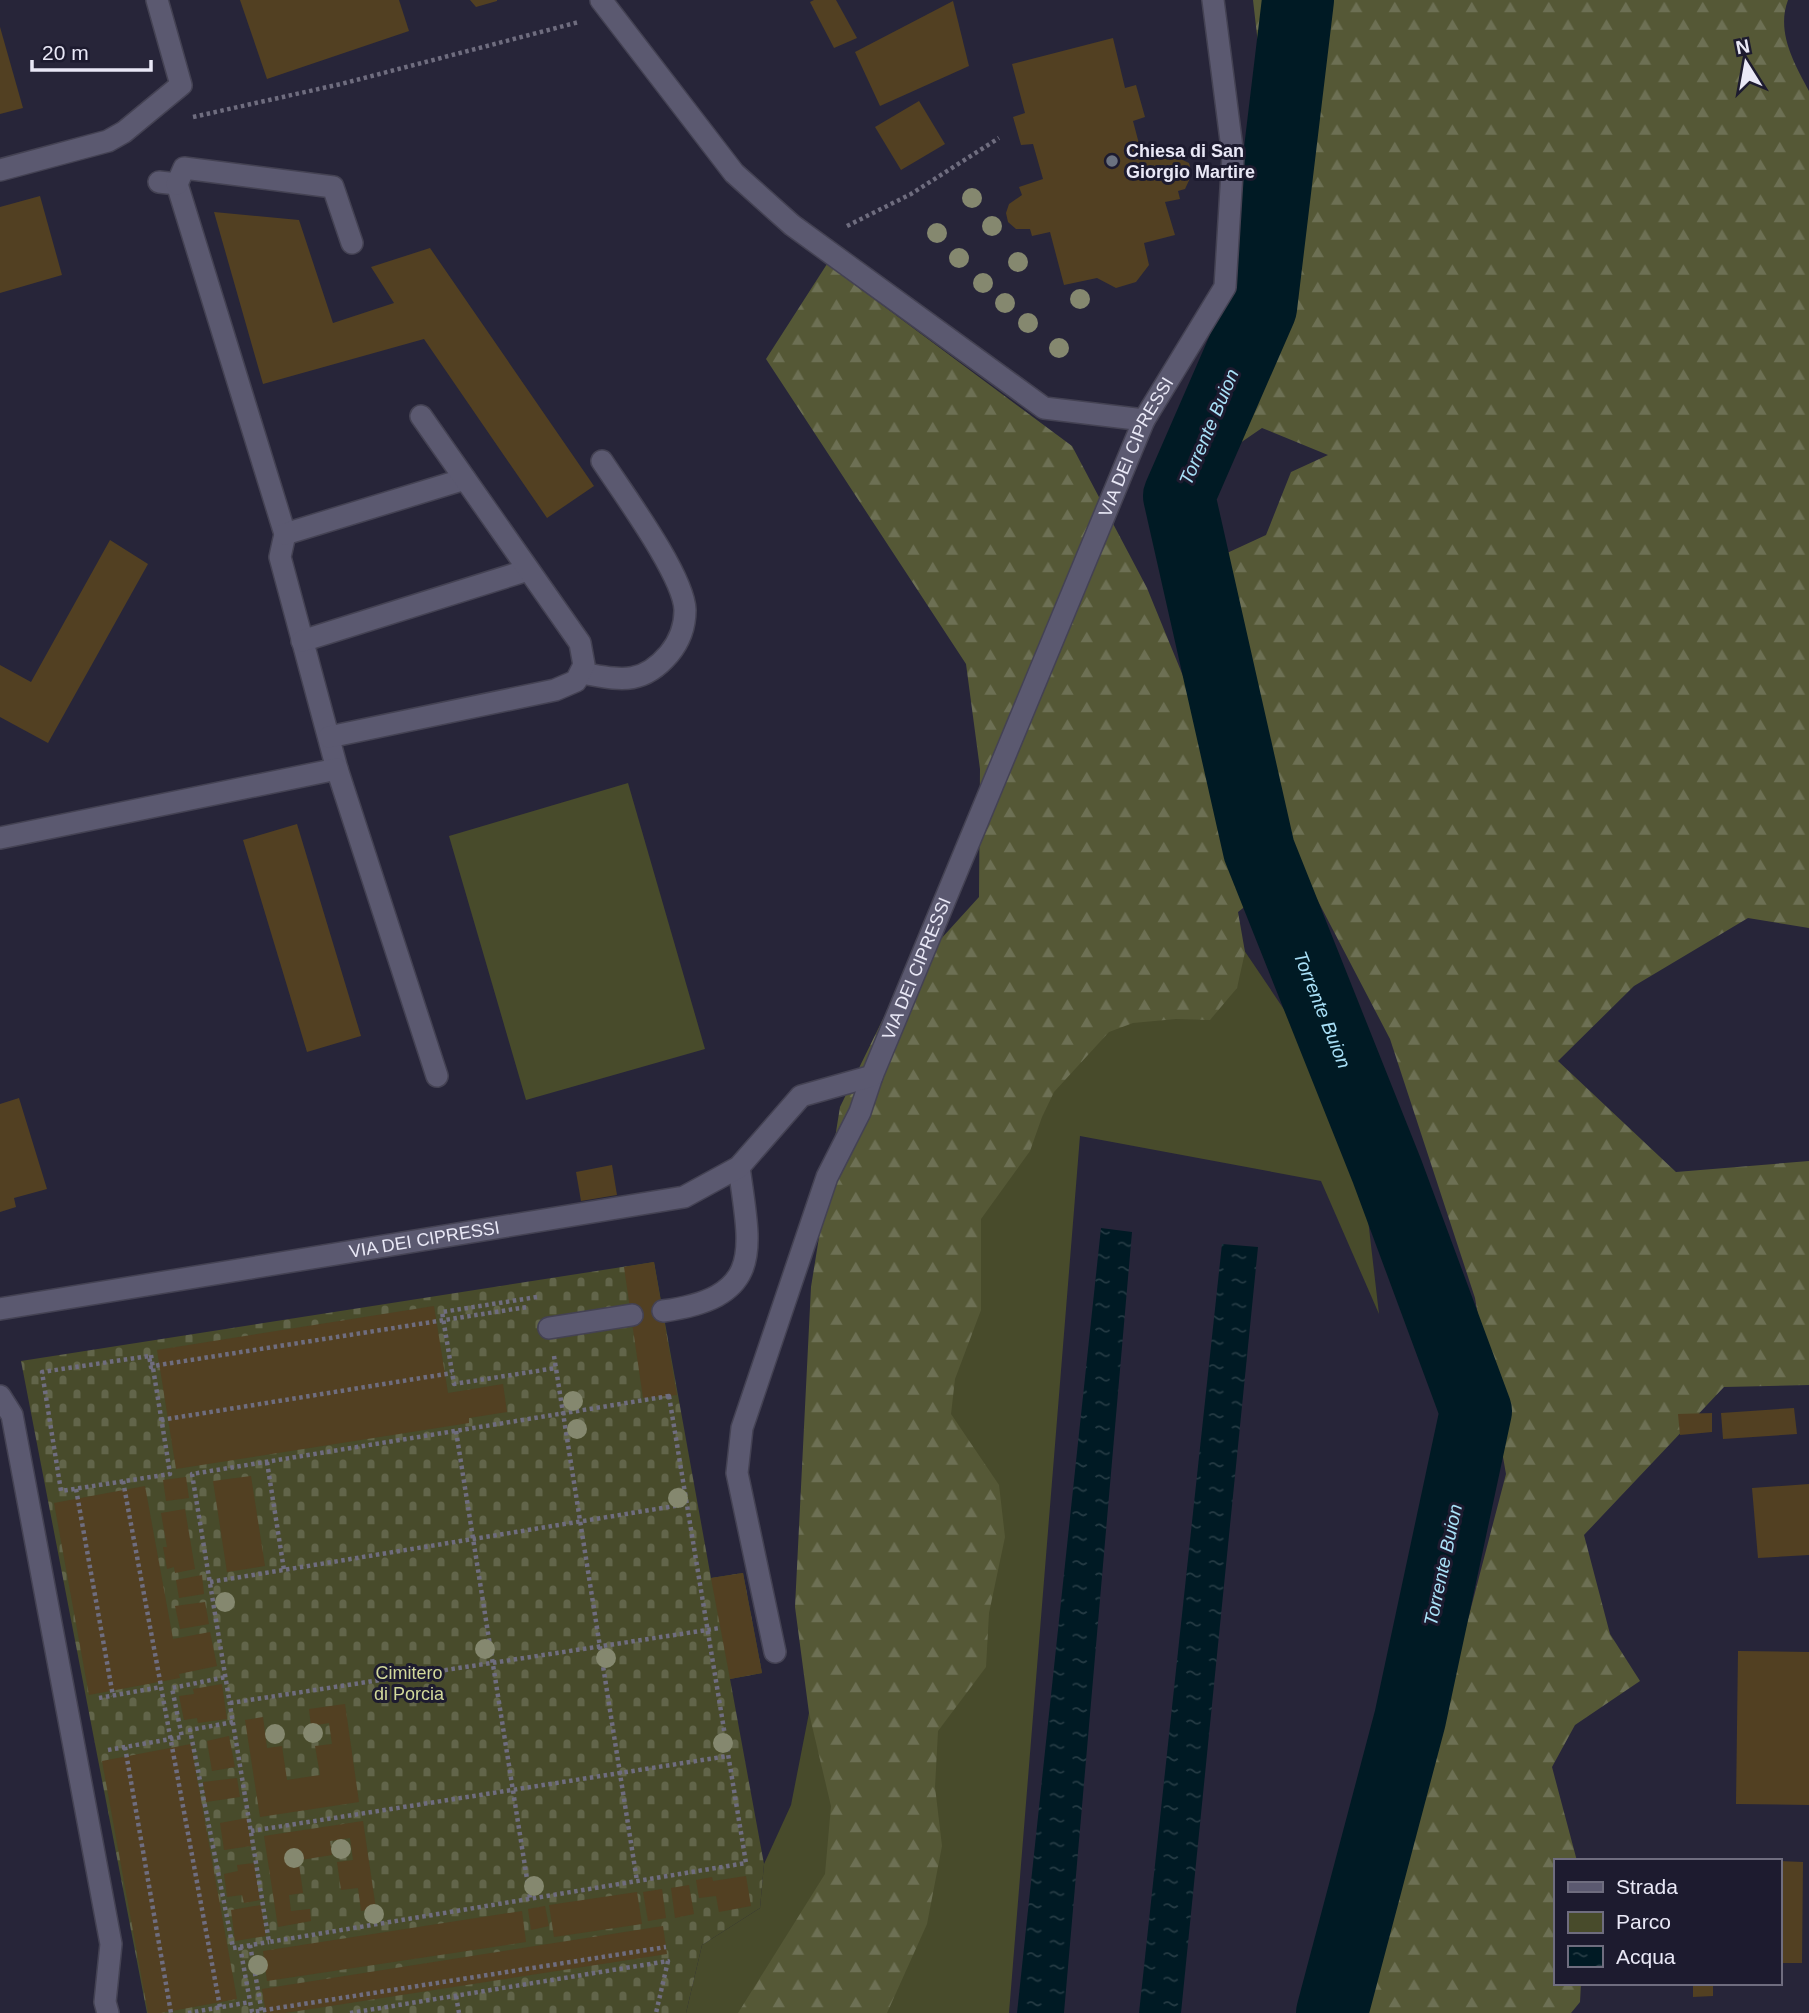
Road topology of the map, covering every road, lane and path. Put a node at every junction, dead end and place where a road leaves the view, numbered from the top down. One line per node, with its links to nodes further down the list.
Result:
1 (157, 0): 6 (street)
2 (1213, 0): 10 (street, VIA DEI CIPRESSI)
3 (606, 7): 4 (path); 7 (street)
4 (192, 117)
5 (999, 138): 7 (path)
6 (0, 170)
7 (815, 242): 10 (street)
8 (352, 243): 13 (street)
9 (421, 416): 12 (street)
10 (1144, 420): 21 (street, VIA DEI CIPRESSI)
11 (602, 461): 16 (street)
12 (465, 479): 13 (street); 14 (street)
13 (285, 534): 15 (street)
14 (528, 570): 15 (street); 16 (street)
15 (303, 641): 17 (street)
16 (581, 673): 17 (street)
17 (329, 737): 18 (street)
18 (337, 769): 19 (street); 20 (street)
19 (0, 838)
20 (437, 1076)
21 (872, 1076): 22 (street, VIA DEI CIPRESSI); 49 (street)
22 (739, 1167): 24 (street, VIA DEI CIPRESSI); 25 (street)
23 (550, 1295): 28 (path)
24 (0, 1309)
25 (663, 1311)
26 (632, 1315): 29 (street)
27 (437, 1322): 40 (path)
28 (444, 1322): 31 (path); 33 (path)
29 (549, 1328): 32 (path)
30 (151, 1355): 31 (path)
31 (153, 1368): 36 (path)
32 (556, 1368): 33 (path); 35 (path)
33 (452, 1373): 36 (path)
34 (0, 1396): 73 (street)
35 (563, 1413): 37 (path); 41 (path); 42 (path)
36 (161, 1420): 39 (path)
37 (456, 1431): 38 (path); 43 (path)
38 (267, 1462): 44 (path); 45 (path)
39 (123, 1481): 40 (path); 52 (path)
40 (76, 1489): 53 (path)
41 (687, 1504): 42 (path); 47 (path)
42 (580, 1522): 43 (path); 48 (path)
43 (473, 1539): 44 (path); 50 (path)
44 (284, 1570): 45 (path)
45 (210, 1583): 51 (path)
46 (720, 1628): 47 (path)
47 (708, 1630): 48 (path); 60 (path)
48 (600, 1645): 50 (path); 61 (path)
49 (775, 1652)
50 (493, 1662): 55 (path); 62 (path)
51 (226, 1677): 55 (path); 57 (path)
52 (161, 1686): 53 (path); 57 (path)
53 (113, 1696): 54 (path)
54 (99, 1699)
55 (230, 1703): 56 (path)
56 (233, 1722): 63 (path); 68 (path)
57 (170, 1739): 58 (path); 72 (path)
58 (125, 1747): 59 (path); 74 (path)
59 (108, 1750)
60 (728, 1756): 61 (path); 64 (path)
61 (620, 1773): 62 (path); 64 (path)
62 (513, 1790): 63 (path); 65 (path)
63 (251, 1831): 66 (path)
64 (637, 1881): 65 (path)
65 (530, 1898): 66 (path)
66 (269, 1942): 67 (path)
67 (250, 1945): 68 (path); 76 (path)
68 (240, 1947): 71 (path)
69 (666, 1947): 71 (path)
70 (456, 1996): 77 (path); 78 (path); 79 (path)
71 (250, 2002): 72 (path)
72 (220, 2007): 75 (path)
73 (108, 2013)
74 (171, 2013)
75 (188, 2013)
76 (262, 2013)
77 (350, 2013)
78 (459, 2013)
79 (656, 2013)

